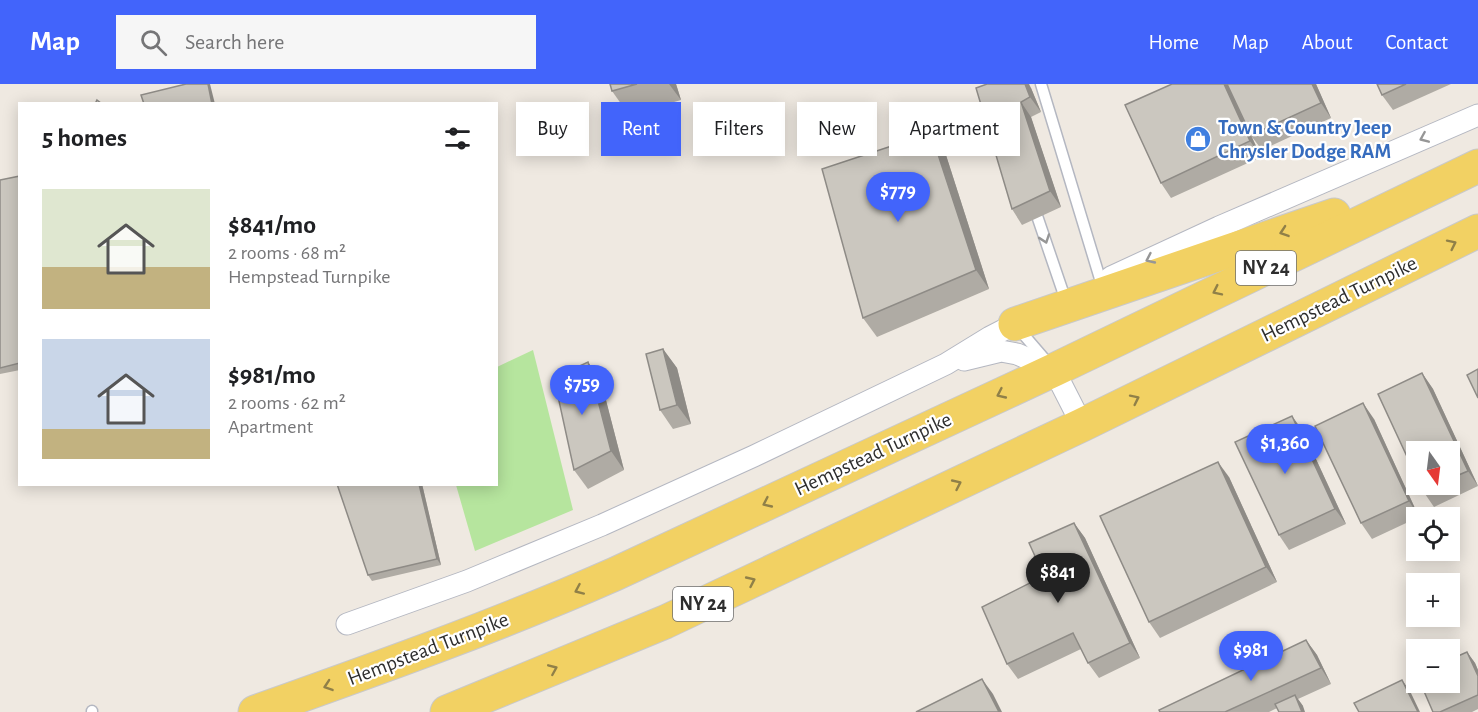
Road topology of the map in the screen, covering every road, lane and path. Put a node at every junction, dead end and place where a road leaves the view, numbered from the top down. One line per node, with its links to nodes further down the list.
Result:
1 (1041, 84): 6 (lane)
2 (1478, 115): 6 (street, one-way to 6)
3 (1478, 166): 8 (main road, one-way to 8); 10 (main road, Hempstead Turnpike / NY 24, one-way to 10)
4 (1031, 198): 7 (lane, one-way to 7)
5 (1478, 231): 11 (main road, Hempstead Turnpike / NY 24, one-way to 5)
6 (1101, 282): 7 (street)
7 (1065, 298): 8 (street)
8 (1015, 324): 9 (street); 10 (lane)
9 (946, 364): 10 (street); 12 (street)
10 (1054, 370): 11 (street); 13 (main road, Hempstead Turnpike / NY 24, one-way to 13)
11 (1082, 425): 14 (main road, Hempstead Turnpike / NY 24, one-way to 11)
12 (347, 624)
13 (255, 712)
14 (447, 712)

